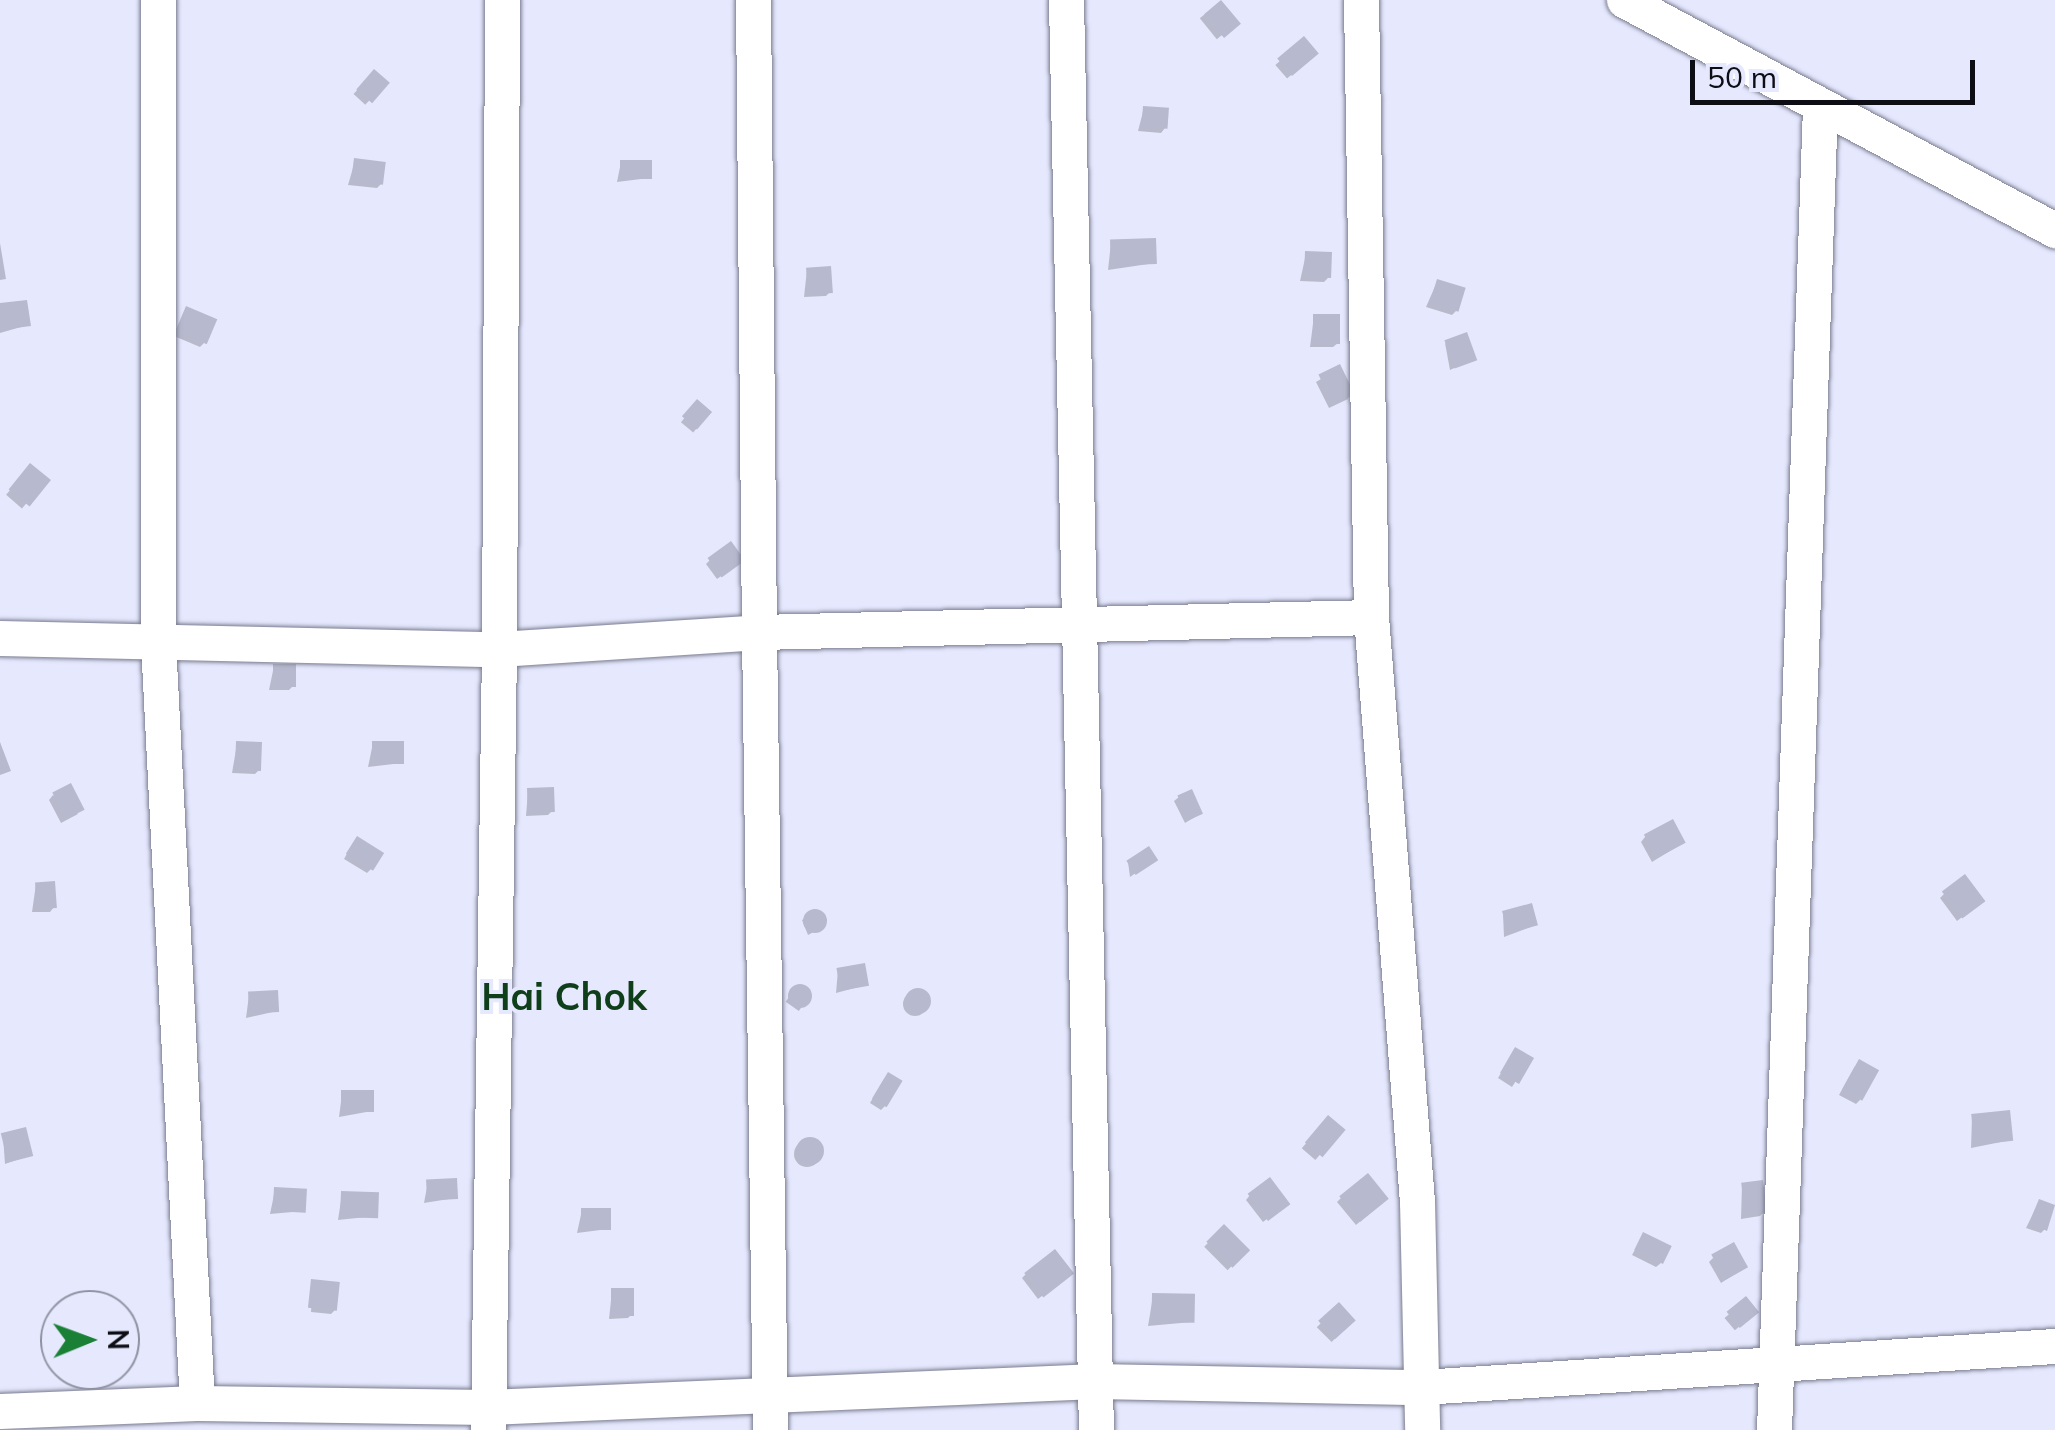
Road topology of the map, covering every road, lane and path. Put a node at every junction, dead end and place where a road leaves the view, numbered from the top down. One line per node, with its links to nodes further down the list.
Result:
1 (158, 0): 13 (street)
2 (502, 0): 14 (street)
3 (753, 0): 11 (street)
4 (1066, 0): 10 (street)
5 (1361, 0): 9 (street)
6 (1624, 0): 7 (street)
7 (1820, 107): 8 (street); 16 (street)
8 (2055, 230)
9 (1370, 617): 10 (street); 18 (street)
10 (1078, 619): 11 (street); 17 (street)
11 (760, 632): 14 (street); 19 (street)
12 (0, 638): 13 (street)
13 (158, 642): 14 (street); 20 (street)
14 (499, 649): 22 (street)
15 (2055, 1346): 16 (street)
16 (1777, 1366): 18 (street); 26 (street)
17 (1095, 1381): 18 (street); 19 (street); 24 (street)
18 (1422, 1387): 25 (street)
19 (768, 1394): 22 (street); 23 (street)
20 (197, 1403): 21 (street); 22 (street)
21 (0, 1411)
22 (488, 1418)
23 (770, 1430)
24 (1096, 1430)
25 (1422, 1430)
26 (1774, 1430)

